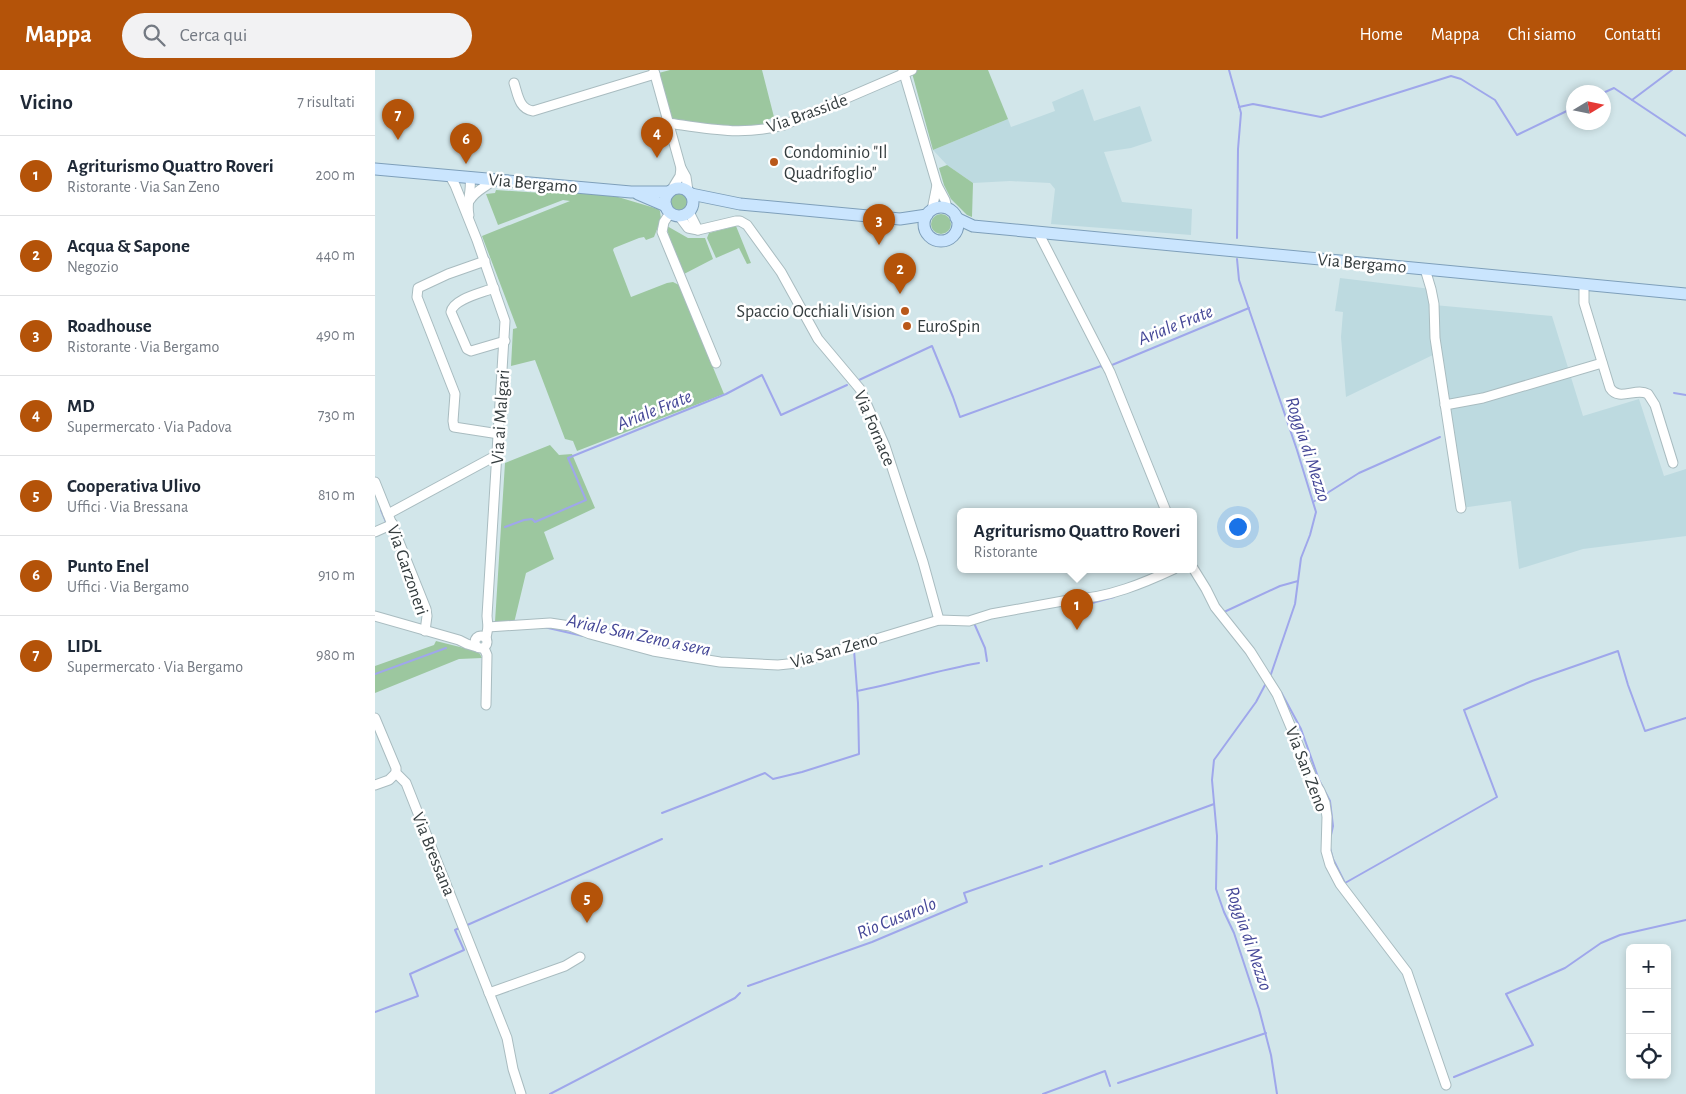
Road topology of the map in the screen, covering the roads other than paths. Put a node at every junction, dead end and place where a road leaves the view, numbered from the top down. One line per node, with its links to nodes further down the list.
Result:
1 (906, 71): 4 (street, Via Brasside); 10 (street)
2 (655, 72): 3 (street); 4 (street)
3 (514, 83)
4 (668, 123): 5 (street)
5 (681, 168): 11 (street); 13 (street)
6 (375, 169): 7 (main road, Via Bergamo)
7 (449, 176): 8 (main road, Via Bergamo); 14 (street, Via ai Malgari)
8 (470, 178): 9 (main road, Via Bergamo); 14 (street); 15 (street, Via ai Malgari)
9 (493, 180): 12 (main road, Via Bergamo); 15 (street)
10 (937, 185): 17 (street); 19 (street)
11 (671, 191): 12 (main road, Via Bergamo); 13 (main road, Via Bergamo); 18 (main road)
12 (631, 192): 18 (main road, Via Bergamo)
13 (690, 192): 16 (main road, Via Bergamo); 18 (main road)
14 (459, 196): 21 (street, Via ai Malgari)
15 (469, 200): 21 (street, Via ai Malgari)
16 (731, 202): 18 (main road, Via Bergamo); 19 (main road, Via Bergamo)
17 (947, 208): 19 (main road, Via Bergamo); 20 (main road, Via Bergamo)
18 (679, 211): 31 (street); 47 (street, Via Fornace)
19 (928, 217): 24 (main road, Via Bergamo)
20 (956, 218): 22 (main road, Via Bergamo); 24 (main road)
21 (470, 224): 25 (street, Via ai Malgari)
22 (973, 226): 23 (main road, Via Bergamo); 24 (main road, Via Bergamo)
23 (1038, 232): 26 (main road, Via Bergamo); 38 (street)
24 (955, 233)
25 (485, 261): 28 (street, Via ai Malgari); 34 (street)
26 (1425, 269): 27 (main road, Via Bergamo); 33 (street)
27 (1584, 284): 29 (main road, Via Bergamo); 32 (street)
28 (494, 288): 30 (street, Via ai Malgari); 30 (street)
29 (1686, 294)
30 (505, 341): 34 (street, Via ai Malgari)
31 (716, 363)
32 (1603, 363): 33 (street); 36 (street)
33 (1445, 405): 39 (street)
34 (499, 434): 35 (street, Via ai Malgari)
35 (497, 455): 40 (street); 46 (street, Via ai Malgari)
36 (1673, 463)
37 (375, 482): 40 (street, Via Garzoneri)
38 (1165, 508)
39 (1461, 508)
40 (389, 514): 41 (street, Via Garzoneri)
41 (393, 524): 42 (street); 49 (street, Via Garzoneri)
42 (375, 532)
43 (1164, 573): 47 (street, Via San Zeno)
44 (1196, 573): 59 (street, Via San Zeno)
45 (375, 616): 49 (street)
46 (487, 616): 48 (street); 50 (street)
47 (939, 620): 48 (street, Via San Zeno)
48 (488, 627): 50 (street)
49 (425, 631): 51 (street)
50 (481, 637): 51 (street); 52 (street)
51 (459, 640): 52 (street)
52 (481, 647): 53 (street)
53 (486, 705)
54 (375, 718): 55 (street, Via Bressana)
55 (396, 773): 56 (street); 58 (street, Via Bressana)
56 (375, 785)
57 (580, 956): 58 (street)
58 (489, 993): 60 (street, Via Bressana)
59 (1446, 1085)
60 (521, 1094)

